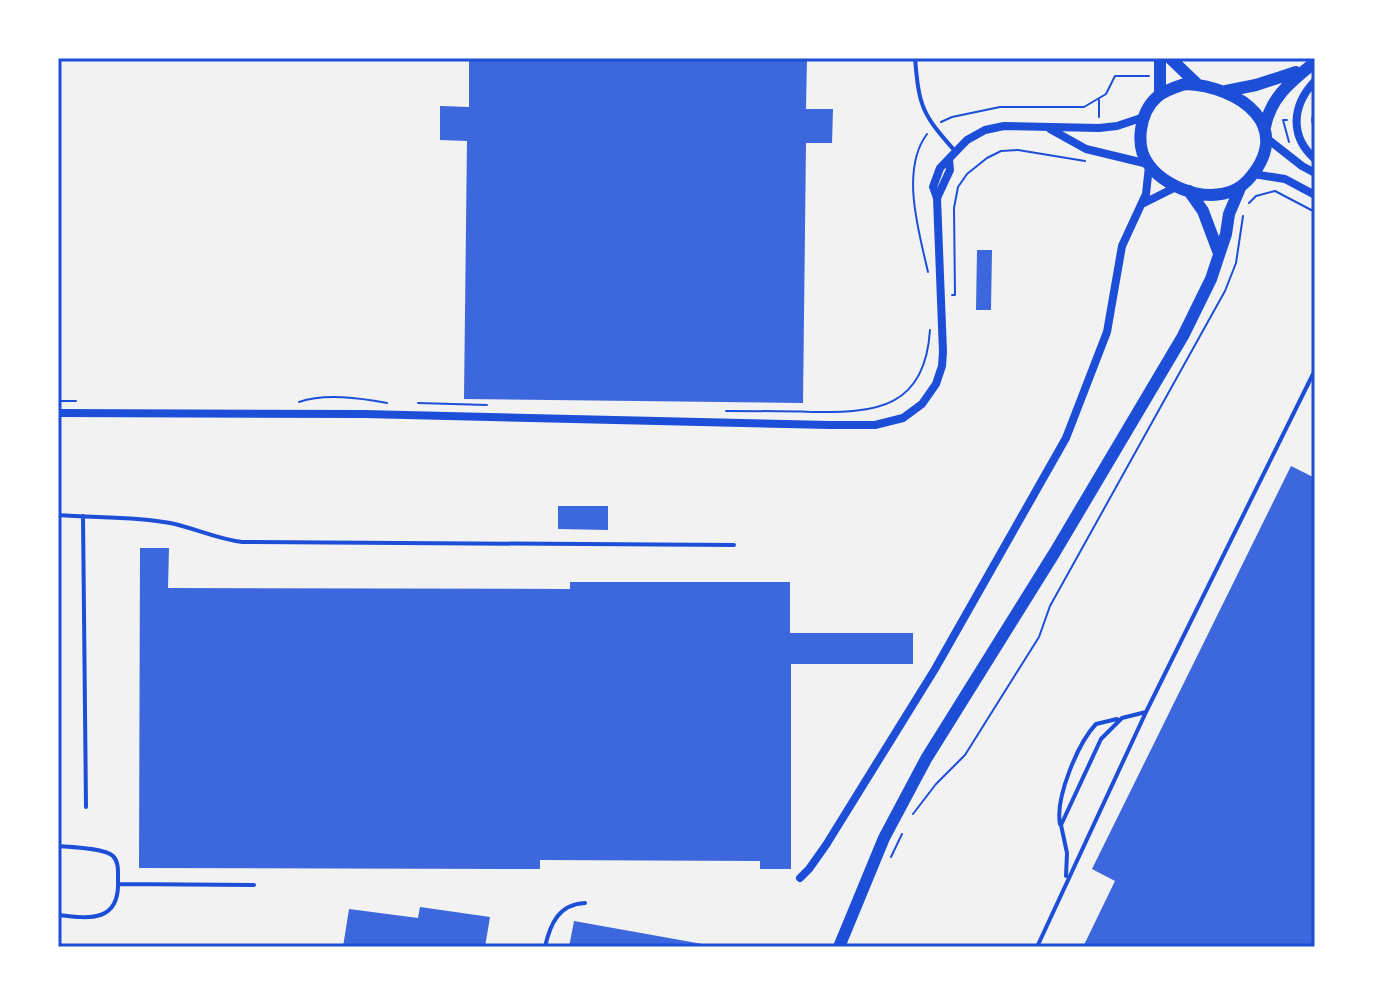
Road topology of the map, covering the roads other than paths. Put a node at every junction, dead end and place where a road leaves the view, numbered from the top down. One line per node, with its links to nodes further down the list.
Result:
1 (915, 58): 12 (lane)
2 (1160, 58): 8 (main road)
3 (1170, 58): 6 (main road)
4 (1312, 65): 7 (main road); 11 (main road)
5 (1315, 81): 13 (street)
6 (1197, 84): 7 (main road); 8 (main road)
7 (1226, 91): 11 (main road)
8 (1160, 94): 9 (main road)
9 (1144, 117): 10 (street); 14 (main road)
10 (1050, 129): 12 (street); 14 (street)
11 (1265, 134): 15 (street); 16 (main road)
12 (955, 151): 23 (street)
13 (1315, 159)
14 (1148, 165): 17 (main road); 20 (street)
15 (1315, 173)
16 (1253, 174): 18 (main road); 19 (street)
17 (1183, 188): 18 (main road); 20 (street); 21 (main road)
18 (1240, 188): 21 (main road)
19 (1315, 195)
20 (1141, 205): 32 (street)
21 (1218, 251): 39 (main road)
22 (1315, 370): 27 (lane)
23 (58, 413)
24 (58, 515): 25 (lane)
25 (83, 516): 26 (lane); 29 (lane)
26 (734, 545)
27 (1146, 712): 28 (lane); 33 (lane)
28 (1122, 718): 30 (lane); 30 (lane)
29 (86, 807)
30 (1061, 831): 33 (lane)
31 (58, 846): 34 (lane)
32 (800, 878)
33 (1065, 882): 40 (lane)
34 (119, 884): 35 (lane); 37 (lane)
35 (254, 885)
36 (585, 903): 38 (lane)
37 (58, 915)
38 (545, 947)
39 (839, 947)
40 (1037, 947)

